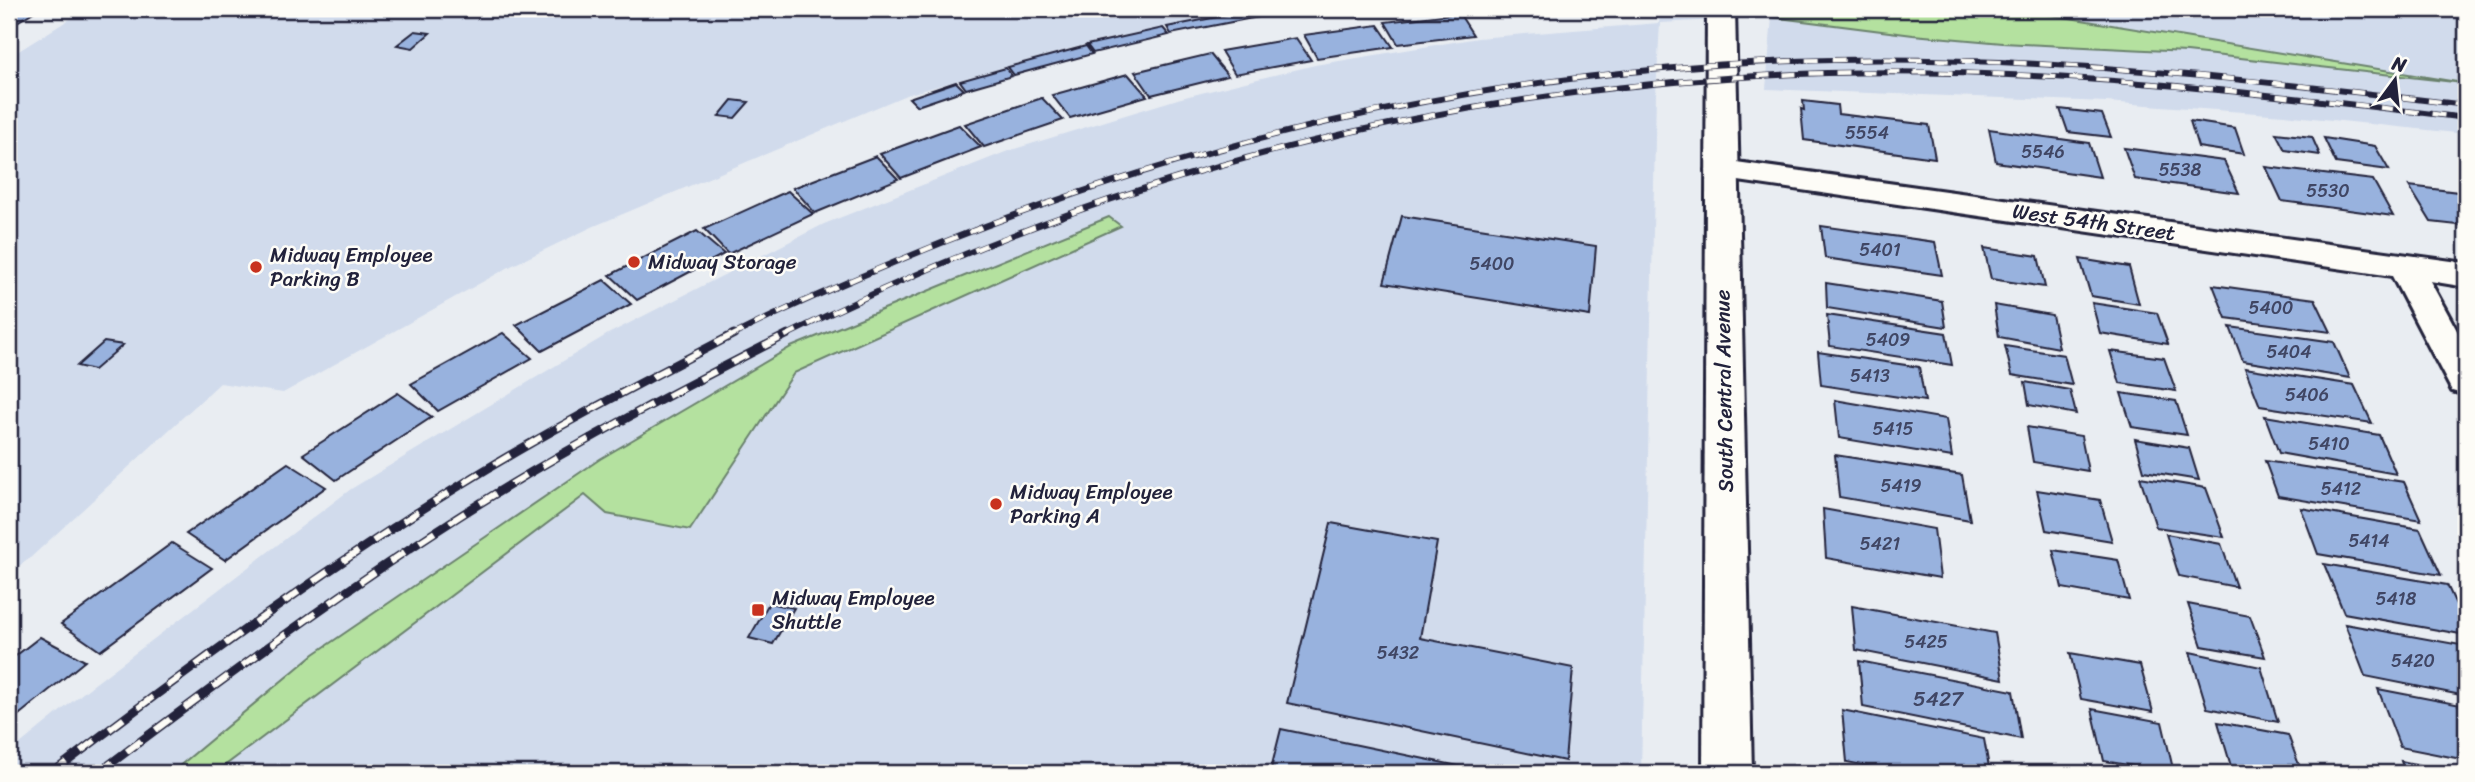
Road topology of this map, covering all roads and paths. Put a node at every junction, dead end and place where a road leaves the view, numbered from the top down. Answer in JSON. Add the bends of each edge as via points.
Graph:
{"nodes":[{"id":1,"x":1721,"y":9,"type":"edge"},
{"id":2,"x":1722,"y":170,"type":"junction"},
{"id":3,"x":2404,"y":266,"type":"junction"},
{"id":4,"x":2466,"y":275,"type":"edge"},
{"id":5,"x":2466,"y":381,"type":"edge"},
{"id":6,"x":1728,"y":773,"type":"edge"}],
"edges":[{"from":1,"to":2,"type":"main road","name":"South Central Avenue"},
{"from":2,"to":3,"type":"main road","name":"West 54th Street"},
{"from":2,"to":6,"type":"main road","name":"South Central Avenue"},
{"from":3,"to":4,"type":"main road","name":"West 54th Street"},
{"from":3,"to":5,"type":"main road"}]}
